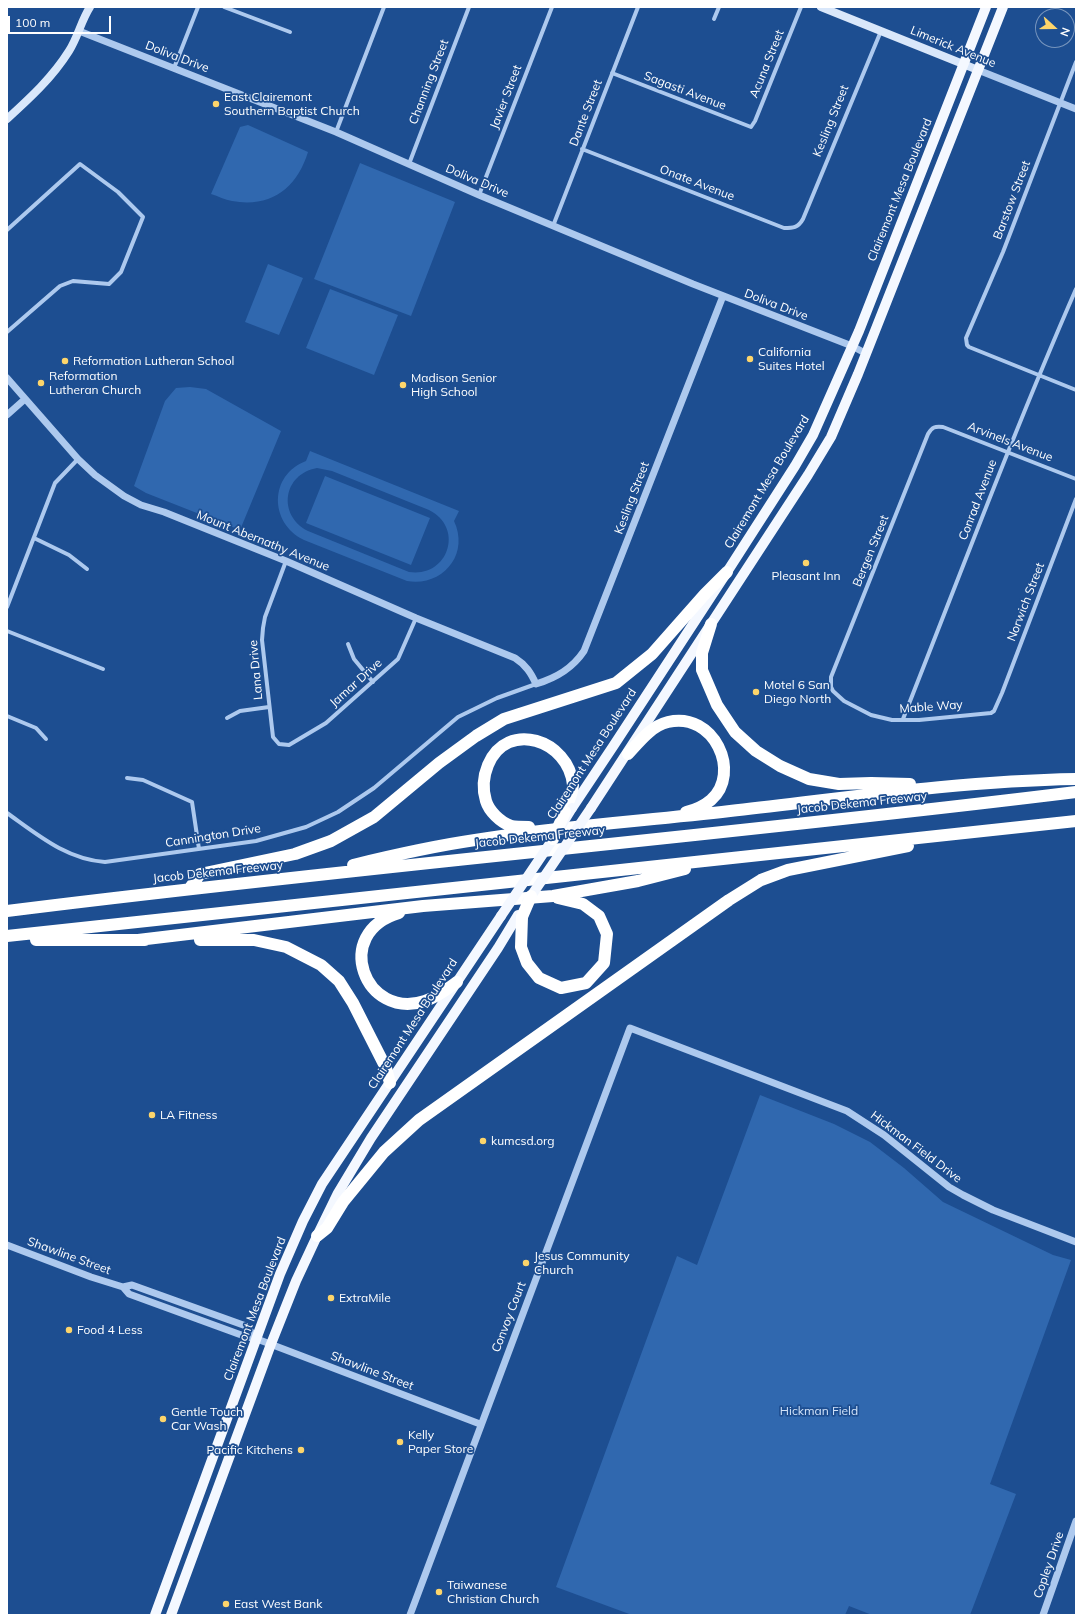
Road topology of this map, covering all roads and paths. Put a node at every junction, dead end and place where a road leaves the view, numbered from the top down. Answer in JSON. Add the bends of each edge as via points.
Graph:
{"nodes":[{"id":1,"x":90,"y":7,"type":"edge"},
{"id":2,"x":198,"y":7,"type":"edge"},
{"id":3,"x":224,"y":7,"type":"edge"},
{"id":4,"x":384,"y":7,"type":"edge"},
{"id":5,"x":469,"y":7,"type":"edge"},
{"id":6,"x":552,"y":7,"type":"edge"},
{"id":7,"x":638,"y":7,"type":"edge"},
{"id":8,"x":719,"y":7,"type":"edge"},
{"id":9,"x":801,"y":7,"type":"edge"},
{"id":10,"x":821,"y":7,"type":"edge"},
{"id":11,"x":986,"y":7,"type":"edge"},
{"id":12,"x":1003,"y":7,"type":"edge"},
{"id":13,"x":714,"y":18,"type":"dead end"},
{"id":14,"x":79,"y":31,"type":"junction"},
{"id":15,"x":881,"y":31,"type":"junction"},
{"id":16,"x":290,"y":32,"type":"dead end"},
{"id":17,"x":1076,"y":62,"type":"edge"},
{"id":18,"x":964,"y":64,"type":"junction"},
{"id":19,"x":174,"y":68,"type":"junction"},
{"id":20,"x":978,"y":70,"type":"junction"},
{"id":21,"x":612,"y":74,"type":"junction"},
{"id":22,"x":1059,"y":103,"type":"junction"},
{"id":23,"x":1076,"y":109,"type":"edge"},
{"id":24,"x":7,"y":119,"type":"edge"},
{"id":25,"x":751,"y":127,"type":"joint"},
{"id":26,"x":336,"y":132,"type":"junction"},
{"id":27,"x":582,"y":149,"type":"junction"},
{"id":28,"x":409,"y":164,"type":"junction"},
{"id":29,"x":479,"y":195,"type":"junction"},
{"id":30,"x":803,"y":220,"type":"joint"},
{"id":31,"x":553,"y":226,"type":"junction"},
{"id":32,"x":7,"y":230,"type":"edge"},
{"id":33,"x":1076,"y":289,"type":"edge"},
{"id":34,"x":723,"y":296,"type":"junction"},
{"id":35,"x":7,"y":332,"type":"edge"},
{"id":36,"x":852,"y":346,"type":"junction"},
{"id":37,"x":865,"y":353,"type":"junction"},
{"id":38,"x":1038,"y":376,"type":"junction"},
{"id":39,"x":7,"y":378,"type":"edge"},
{"id":40,"x":1076,"y":390,"type":"edge"},
{"id":41,"x":25,"y":399,"type":"junction"},
{"id":42,"x":7,"y":415,"type":"edge"},
{"id":43,"x":935,"y":426,"type":"joint"},
{"id":44,"x":1007,"y":452,"type":"junction"},
{"id":45,"x":78,"y":459,"type":"junction"},
{"id":46,"x":1076,"y":479,"type":"edge"},
{"id":47,"x":1076,"y":500,"type":"edge"},
{"id":48,"x":34,"y":538,"type":"junction"},
{"id":49,"x":286,"y":562,"type":"junction"},
{"id":50,"x":87,"y":569,"type":"dead end"},
{"id":51,"x":727,"y":572,"type":"junction"},
{"id":52,"x":7,"y":607,"type":"edge"},
{"id":53,"x":416,"y":618,"type":"junction"},
{"id":54,"x":711,"y":624,"type":"junction"},
{"id":55,"x":7,"y":631,"type":"edge"},
{"id":56,"x":348,"y":644,"type":"dead end"},
{"id":57,"x":103,"y":669,"type":"dead end"},
{"id":58,"x":373,"y":682,"type":"junction"},
{"id":59,"x":536,"y":684,"type":"junction"},
{"id":60,"x":831,"y":687,"type":"joint"},
{"id":61,"x":269,"y":707,"type":"junction"},
{"id":62,"x":994,"y":710,"type":"joint"},
{"id":63,"x":7,"y":716,"type":"edge"},
{"id":64,"x":227,"y":718,"type":"dead end"},
{"id":65,"x":904,"y":719,"type":"junction"},
{"id":66,"x":46,"y":739,"type":"dead end"},
{"id":67,"x":289,"y":745,"type":"joint"},
{"id":68,"x":628,"y":754,"type":"junction"},
{"id":69,"x":127,"y":778,"type":"dead end"},
{"id":70,"x":1076,"y":779,"type":"edge"},
{"id":71,"x":953,"y":786,"type":"junction"},
{"id":72,"x":1076,"y":792,"type":"edge"},
{"id":73,"x":568,"y":810,"type":"junction"},
{"id":74,"x":7,"y":813,"type":"edge"},
{"id":75,"x":652,"y":820,"type":"junction"},
{"id":76,"x":1076,"y":821,"type":"edge"},
{"id":77,"x":982,"y":831,"type":"junction"},
{"id":78,"x":553,"y":834,"type":"junction"},
{"id":79,"x":199,"y":849,"type":"junction"},
{"id":80,"x":729,"y":858,"type":"junction"},
{"id":81,"x":302,"y":877,"type":"junction"},
{"id":82,"x":190,"y":888,"type":"junction"},
{"id":83,"x":531,"y":896,"type":"joint"},
{"id":84,"x":553,"y":896,"type":"junction"},
{"id":85,"x":423,"y":906,"type":"junction"},
{"id":86,"x":7,"y":911,"type":"edge"},
{"id":87,"x":520,"y":916,"type":"junction"},
{"id":88,"x":7,"y":936,"type":"edge"},
{"id":89,"x":7,"y":939,"type":"edge"},
{"id":90,"x":138,"y":940,"type":"junction"},
{"id":91,"x":457,"y":982,"type":"junction"},
{"id":92,"x":630,"y":1028,"type":"joint"},
{"id":93,"x":390,"y":1083,"type":"junction"},
{"id":94,"x":317,"y":1236,"type":"junction"},
{"id":95,"x":1076,"y":1242,"type":"edge"},
{"id":96,"x":7,"y":1244,"type":"edge"},
{"id":97,"x":123,"y":1287,"type":"junction"},
{"id":98,"x":256,"y":1339,"type":"junction"},
{"id":99,"x":271,"y":1344,"type":"junction"},
{"id":100,"x":480,"y":1424,"type":"junction"},
{"id":101,"x":1076,"y":1522,"type":"edge"},
{"id":102,"x":155,"y":1615,"type":"edge"},
{"id":103,"x":171,"y":1615,"type":"edge"},
{"id":104,"x":410,"y":1615,"type":"edge"},
{"id":105,"x":1043,"y":1615,"type":"edge"}],
"edges":[{"from":1,"to":14,"type":"main road"},
{"from":2,"to":19,"type":"street"},
{"from":3,"to":16,"type":"street"},
{"from":4,"to":26,"type":"street"},
{"from":5,"to":28,"type":"street","name":"Channing Street"},
{"from":6,"to":29,"type":"street","name":"Javier Street"},
{"from":7,"to":21,"type":"street","name":"Dante Street"},
{"from":8,"to":13,"type":"street"},
{"from":9,"to":25,"type":"street","name":"Acuna Street"},
{"from":10,"to":15,"type":"main road","name":"Limerick Avenue"},
{"from":11,"to":18,"type":"main road","name":"Clairemont Mesa Boulevard"},
{"from":12,"to":20,"type":"main road"},
{"from":14,"to":19,"type":"street","name":"Doliva Drive"},
{"from":14,"to":24,"type":"main road","via":[[70,50],[40,89]]},
{"from":15,"to":18,"type":"main road","name":"Limerick Avenue"},
{"from":15,"to":30,"type":"street","name":"Kesling Street"},
{"from":17,"to":22,"type":"street","name":"Barstow Street"},
{"from":18,"to":20,"type":"main road","name":"Limerick Avenue"},
{"from":18,"to":36,"type":"main road","name":"Clairemont Mesa Boulevard"},
{"from":19,"to":26,"type":"street","name":"Doliva Drive"},
{"from":20,"to":22,"type":"street","name":"Limerick Avenue"},
{"from":20,"to":37,"type":"main road"},
{"from":21,"to":25,"type":"street","name":"Sagasti Avenue"},
{"from":21,"to":27,"type":"street","name":"Dante Street"},
{"from":22,"to":23,"type":"street","name":"Limerick Avenue"},
{"from":22,"to":38,"type":"street","name":"Barstow Street","via":[[1003,252],[966,338],[969,347]]},
{"from":26,"to":28,"type":"street","name":"Doliva Drive"},
{"from":27,"to":30,"type":"street","name":"Onate Avenue","via":[[784,228],[795,228]]},
{"from":27,"to":31,"type":"street","name":"Dante Street"},
{"from":28,"to":29,"type":"street","name":"Doliva Drive"},
{"from":29,"to":31,"type":"street","name":"Doliva Drive"},
{"from":31,"to":34,"type":"street","name":"Doliva Drive"},
{"from":32,"to":35,"type":"street","via":[[80,164],[118,192],[143,217],[121,272],[109,284],[73,282],[60,286]]},
{"from":33,"to":38,"type":"street","name":"Conrad Avenue"},
{"from":34,"to":36,"type":"street","name":"Doliva Drive"},
{"from":34,"to":59,"type":"street","name":"Kesling Street","via":[[584,651],[577,662],[566,671]]},
{"from":36,"to":37,"type":"street","name":"Doliva Drive"},
{"from":36,"to":51,"type":"main road","name":"Clairemont Mesa Boulevard","via":[[813,435]]},
{"from":37,"to":54,"type":"main road","via":[[831,437]]},
{"from":38,"to":40,"type":"street"},
{"from":38,"to":44,"type":"street","name":"Conrad Avenue"},
{"from":39,"to":41,"type":"street","name":"Mount Abernathy Avenue"},
{"from":41,"to":42,"type":"street"},
{"from":41,"to":45,"type":"street","name":"Mount Abernathy Avenue"},
{"from":43,"to":44,"type":"street","name":"Arvinels Avenue"},
{"from":43,"to":60,"type":"street","name":"Bergen Street","via":[[928,434],[831,677]]},
{"from":44,"to":46,"type":"street","name":"Arvinels Avenue"},
{"from":44,"to":65,"type":"street","name":"Conrad Avenue"},
{"from":45,"to":48,"type":"street","via":[[55,483]]},
{"from":45,"to":49,"type":"street","name":"Mount Abernathy Avenue","via":[[95,475],[141,505]]},
{"from":47,"to":62,"type":"street","name":"Norwich Street"},
{"from":48,"to":50,"type":"street","via":[[69,555]]},
{"from":48,"to":52,"type":"street"},
{"from":49,"to":53,"type":"street","name":"Mount Abernathy Avenue"},
{"from":49,"to":61,"type":"street","name":"Lana Drive","via":[[263,628]]},
{"from":51,"to":73,"type":"main road","name":"Clairemont Mesa Boulevard","via":[[614,745]]},
{"from":51,"to":82,"type":"highway","via":[[652,654],[616,684],[504,719],[439,763],[374,817],[331,841],[295,854],[200,874]]},
{"from":53,"to":58,"type":"street","name":"Jamar Drive","via":[[398,659]]},
{"from":53,"to":59,"type":"street","name":"Mount Abernathy Avenue","via":[[515,658],[530,671]]},
{"from":54,"to":68,"type":"main road"},
{"from":54,"to":71,"type":"highway","via":[[702,652],[702,670],[717,705],[735,732],[756,751],[780,766],[810,779],[839,784]]},
{"from":55,"to":57,"type":"street"},
{"from":56,"to":58,"type":"street","via":[[354,659]]},
{"from":58,"to":67,"type":"street","name":"Jamar Drive","via":[[326,723]]},
{"from":59,"to":79,"type":"street","name":"Cannington Drive","via":[[496,698],[458,717],[374,788],[338,812],[306,827],[256,841]]},
{"from":60,"to":65,"type":"street","name":"Mable Way","via":[[844,701],[871,715],[892,720]]},
{"from":61,"to":64,"type":"street","via":[[240,711]]},
{"from":61,"to":67,"type":"street","name":"Lana Drive","via":[[273,737],[279,744]]},
{"from":62,"to":65,"type":"street","name":"Mable Way","via":[[991,713],[962,716]]},
{"from":63,"to":66,"type":"street","via":[[36,728]]},
{"from":68,"to":75,"type":"highway","via":[[652,729],[667,722],[677,721],[688,721],[703,728],[719,747],[724,767],[723,778],[711,800],[688,811]]},
{"from":68,"to":83,"type":"main road","bridge":true},
{"from":69,"to":79,"type":"street","via":[[143,780],[192,802]]},
{"from":70,"to":71,"type":"highway"},
{"from":71,"to":75,"type":"highway"},
{"from":72,"to":81,"type":"highway","name":"Jacob Dekema Freeway"},
{"from":73,"to":78,"type":"highway","bridge":true},
{"from":73,"to":78,"type":"highway","via":[[573,787],[568,765],[559,754],[534,740],[520,739],[507,743],[496,751],[483,776],[486,802],[497,818],[511,826]]},
{"from":74,"to":79,"type":"street","name":"Cannington Drive","via":[[59,849],[89,861],[105,862]]},
{"from":75,"to":78,"type":"highway"},
{"from":76,"to":77,"type":"highway"},
{"from":77,"to":80,"type":"highway"},
{"from":77,"to":94,"type":"highway","via":[[788,870],[761,880],[729,900],[419,1120],[369,1169],[343,1202],[327,1228]]},
{"from":78,"to":81,"type":"highway","via":[[477,839],[416,850]]},
{"from":78,"to":91,"type":"main road","name":"Clairemont Mesa Boulevard","bridge":true},
{"from":80,"to":84,"type":"highway","via":[[638,881]]},
{"from":80,"to":88,"type":"highway"},
{"from":81,"to":82,"type":"highway","name":"Jacob Dekema Freeway"},
{"from":82,"to":86,"type":"highway","name":"Jacob Dekema Freeway"},
{"from":83,"to":87,"type":"highway","bridge":true},
{"from":84,"to":85,"type":"highway"},
{"from":84,"to":87,"type":"highway","via":[[583,904],[599,916],[607,934],[604,963],[586,983],[561,988],[539,978],[527,963],[521,947]]},
{"from":85,"to":90,"type":"highway"},
{"from":85,"to":91,"type":"highway","via":[[387,917],[371,930],[364,942],[361,957],[366,978],[382,996],[406,1004],[426,1000]]},
{"from":87,"to":94,"type":"main road","via":[[371,1138],[338,1193]]},
{"from":89,"to":90,"type":"highway"},
{"from":90,"to":93,"type":"highway","via":[[254,940],[286,947],[321,965],[339,981],[353,1003],[386,1068]]},
{"from":91,"to":93,"type":"main road","name":"Clairemont Mesa Boulevard"},
{"from":92,"to":95,"type":"street","name":"Hickman Field Drive","via":[[847,1111],[884,1135],[949,1187],[992,1210]]},
{"from":92,"to":100,"type":"street","name":"Convoy Court"},
{"from":93,"to":98,"type":"main road","name":"Clairemont Mesa Boulevard","via":[[322,1184],[280,1274]]},
{"from":94,"to":99,"type":"main road"},
{"from":96,"to":97,"type":"street","name":"Shawline Street"},
{"from":97,"to":98,"type":"street","name":"Shawline Street","via":[[129,1294],[164,1308]]},
{"from":97,"to":98,"type":"street","name":"Shawline Street","via":[[132,1285],[246,1326]]},
{"from":98,"to":99,"type":"street","name":"Shawline Street"},
{"from":98,"to":102,"type":"main road","name":"Clairemont Mesa Boulevard"},
{"from":99,"to":100,"type":"street","name":"Shawline Street"},
{"from":99,"to":103,"type":"main road"},
{"from":100,"to":104,"type":"street","name":"Convoy Court"},
{"from":101,"to":105,"type":"street","name":"Copley Drive"}]}
